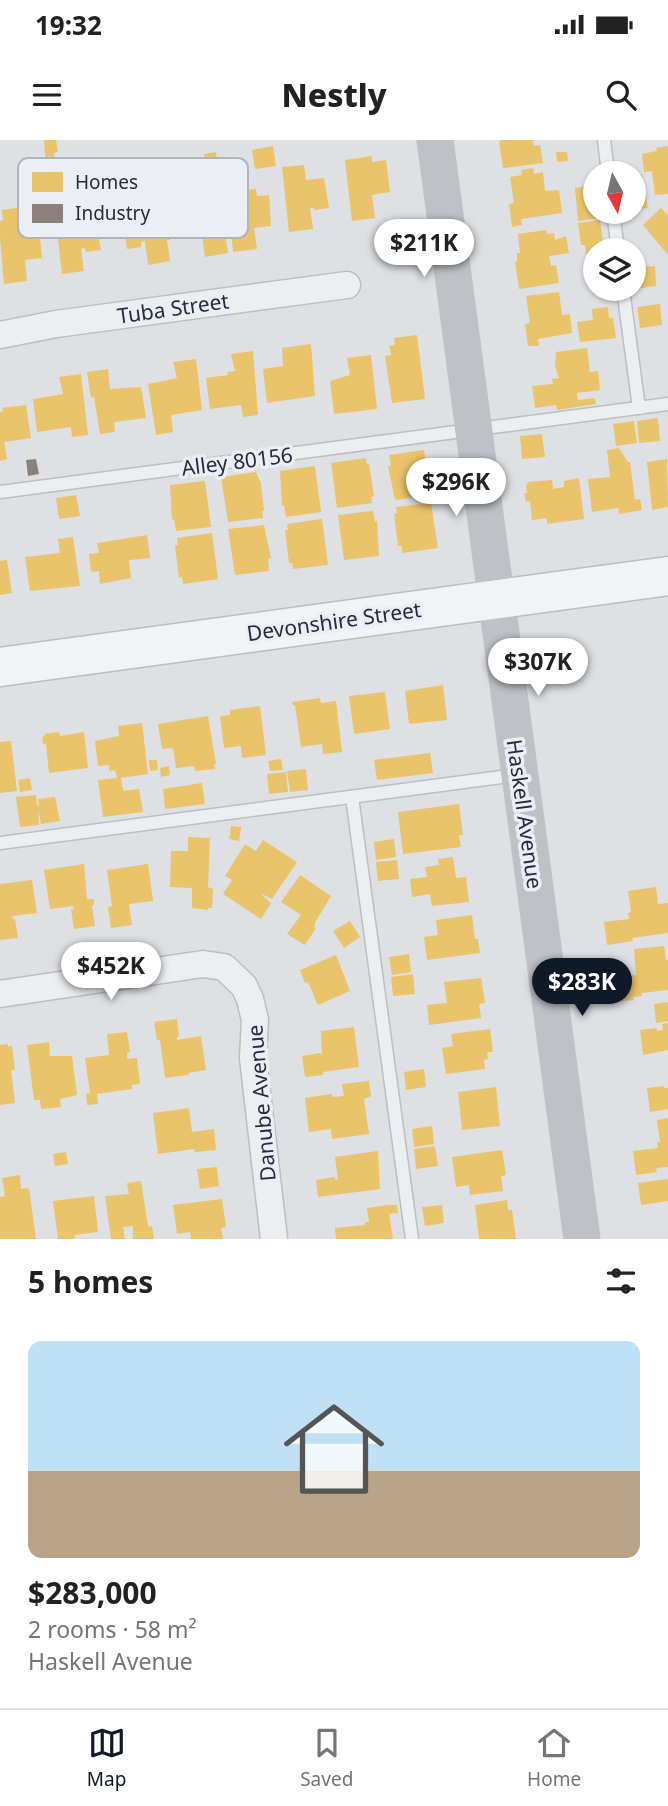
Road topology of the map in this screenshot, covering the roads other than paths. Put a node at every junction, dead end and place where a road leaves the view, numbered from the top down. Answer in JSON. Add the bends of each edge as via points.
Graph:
{"nodes":[{"id":1,"x":435,"y":140,"type":"edge"},
{"id":2,"x":604,"y":140,"type":"edge"},
{"id":3,"x":607,"y":161,"type":"edge"},
{"id":4,"x":347,"y":285,"type":"dead end"},
{"id":5,"x":625,"y":301,"type":"edge"},
{"id":6,"x":0,"y":335,"type":"edge"},
{"id":7,"x":668,"y":404,"type":"edge"},
{"id":8,"x":639,"y":408,"type":"junction"},
{"id":9,"x":473,"y":430,"type":"junction"},
{"id":10,"x":0,"y":492,"type":"edge"},
{"id":11,"x":668,"y":576,"type":"edge"},
{"id":12,"x":495,"y":599,"type":"junction"},
{"id":13,"x":0,"y":667,"type":"edge"},
{"id":14,"x":519,"y":774,"type":"junction"},
{"id":15,"x":352,"y":797,"type":"junction"},
{"id":16,"x":0,"y":844,"type":"edge"},
{"id":17,"x":0,"y":993,"type":"edge"},
{"id":18,"x":274,"y":1239,"type":"edge"},
{"id":19,"x":412,"y":1239,"type":"edge"},
{"id":20,"x":582,"y":1239,"type":"edge"}],
"edges":[{"from":1,"to":9,"type":"main road","name":"Haskell Avenue"},
{"from":2,"to":3,"type":"lane"},
{"from":4,"to":6,"type":"street","name":"Tuba Street"},
{"from":5,"to":8,"type":"lane"},
{"from":7,"to":8,"type":"lane","name":"Alley 80156"},
{"from":8,"to":9,"type":"lane","name":"Alley 80156"},
{"from":9,"to":10,"type":"lane","name":"Alley 80156"},
{"from":9,"to":12,"type":"main road","name":"Haskell Avenue"},
{"from":11,"to":12,"type":"main road","name":"Devonshire Street"},
{"from":12,"to":13,"type":"main road","name":"Devonshire Street"},
{"from":12,"to":14,"type":"main road","name":"Haskell Avenue"},
{"from":14,"to":15,"type":"lane"},
{"from":14,"to":20,"type":"main road","name":"Haskell Avenue"},
{"from":15,"to":16,"type":"lane"},
{"from":15,"to":19,"type":"lane"},
{"from":17,"to":18,"type":"street","name":"Danube Avenue","via":[[203,964],[224,967],[231,973],[244,986],[255,1020],[253,1058]]}]}
